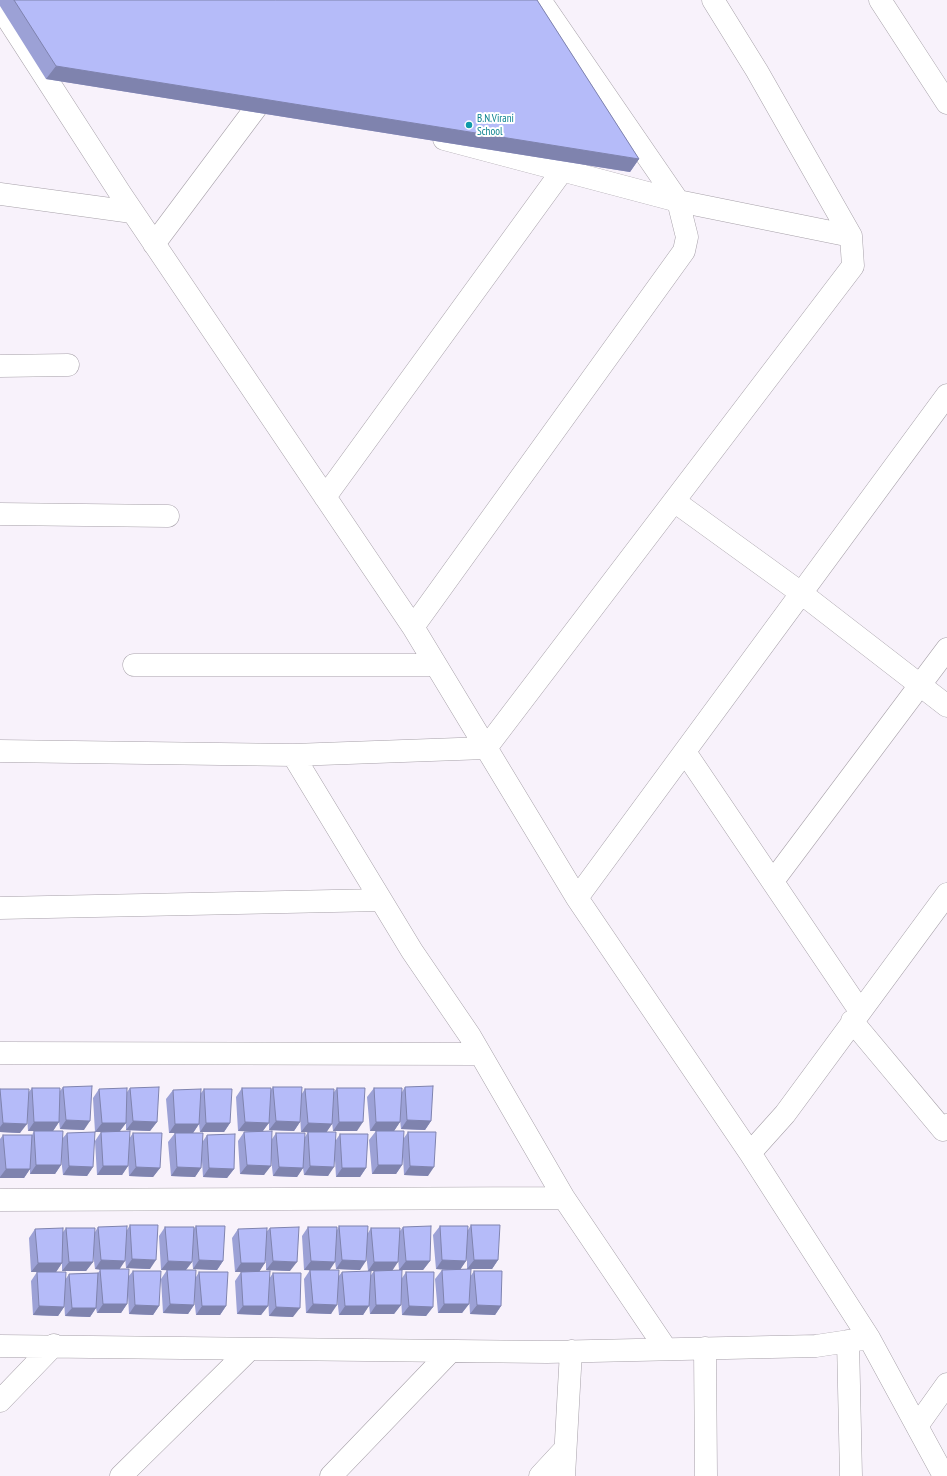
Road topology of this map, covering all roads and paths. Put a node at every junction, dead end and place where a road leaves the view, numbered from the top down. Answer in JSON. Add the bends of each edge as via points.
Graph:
{"nodes":[{"id":1,"x":540,"y":0,"type":"edge"},
{"id":2,"x":713,"y":0,"type":"edge"},
{"id":3,"x":880,"y":0,"type":"edge"},
{"id":4,"x":0,"y":7,"type":"edge"},
{"id":5,"x":46,"y":79,"type":"junction"},
{"id":6,"x":70,"y":81,"type":"edge"},
{"id":7,"x":239,"y":96,"type":"edge"},
{"id":8,"x":261,"y":101,"type":"junction"},
{"id":9,"x":947,"y":103,"type":"edge"},
{"id":10,"x":284,"y":105,"type":"edge"},
{"id":11,"x":428,"y":135,"type":"edge"},
{"id":12,"x":562,"y":171,"type":"junction"},
{"id":13,"x":0,"y":194,"type":"edge"},
{"id":14,"x":678,"y":201,"type":"junction"},
{"id":15,"x":132,"y":212,"type":"junction"},
{"id":16,"x":850,"y":236,"type":"junction"},
{"id":17,"x":154,"y":244,"type":"junction"},
{"id":18,"x":68,"y":365,"type":"dead end"},
{"id":19,"x":0,"y":366,"type":"edge"},
{"id":20,"x":947,"y":394,"type":"edge"},
{"id":21,"x":325,"y":497,"type":"junction"},
{"id":22,"x":674,"y":501,"type":"junction"},
{"id":23,"x":0,"y":514,"type":"edge"},
{"id":24,"x":168,"y":516,"type":"dead end"},
{"id":25,"x":801,"y":593,"type":"junction"},
{"id":26,"x":413,"y":627,"type":"junction"},
{"id":27,"x":947,"y":649,"type":"edge"},
{"id":28,"x":134,"y":665,"type":"dead end"},
{"id":29,"x":436,"y":665,"type":"junction"},
{"id":30,"x":920,"y":684,"type":"junction"},
{"id":31,"x":947,"y":706,"type":"edge"},
{"id":32,"x":486,"y":748,"type":"junction"},
{"id":33,"x":0,"y":751,"type":"edge"},
{"id":34,"x":684,"y":752,"type":"junction"},
{"id":35,"x":293,"y":755,"type":"junction"},
{"id":36,"x":773,"y":881,"type":"junction"},
{"id":37,"x":947,"y":894,"type":"edge"},
{"id":38,"x":577,"y":898,"type":"junction"},
{"id":39,"x":382,"y":900,"type":"junction"},
{"id":40,"x":0,"y":908,"type":"edge"},
{"id":41,"x":856,"y":1016,"type":"junction"},
{"id":42,"x":0,"y":1053,"type":"edge"},
{"id":43,"x":480,"y":1054,"type":"junction"},
{"id":44,"x":946,"y":1130,"type":"edge"},
{"id":45,"x":750,"y":1153,"type":"junction"},
{"id":46,"x":564,"y":1198,"type":"junction"},
{"id":47,"x":0,"y":1200,"type":"edge"},
{"id":48,"x":859,"y":1339,"type":"junction"},
{"id":49,"x":0,"y":1346,"type":"edge"},
{"id":50,"x":54,"y":1346,"type":"junction"},
{"id":51,"x":705,"y":1348,"type":"junction"},
{"id":52,"x":250,"y":1349,"type":"junction"},
{"id":53,"x":666,"y":1349,"type":"junction"},
{"id":54,"x":571,"y":1351,"type":"junction"},
{"id":55,"x":450,"y":1352,"type":"junction"},
{"id":56,"x":947,"y":1384,"type":"edge"},
{"id":57,"x":0,"y":1401,"type":"edge"},
{"id":58,"x":917,"y":1426,"type":"junction"},
{"id":59,"x":565,"y":1449,"type":"junction"},
{"id":60,"x":121,"y":1476,"type":"edge"},
{"id":61,"x":331,"y":1476,"type":"edge"},
{"id":62,"x":540,"y":1476,"type":"edge"},
{"id":63,"x":564,"y":1476,"type":"edge"},
{"id":64,"x":706,"y":1476,"type":"edge"},
{"id":65,"x":851,"y":1476,"type":"edge"},
{"id":66,"x":944,"y":1476,"type":"edge"}],
"edges":[{"from":1,"to":14,"type":"street"},
{"from":2,"to":16,"type":"street","via":[[757,71]]},
{"from":3,"to":9,"type":"street"},
{"from":4,"to":5,"type":"street"},
{"from":5,"to":6,"type":"street"},
{"from":5,"to":15,"type":"street"},
{"from":7,"to":8,"type":"street"},
{"from":8,"to":10,"type":"street"},
{"from":8,"to":17,"type":"street"},
{"from":11,"to":12,"type":"street"},
{"from":12,"to":14,"type":"street"},
{"from":12,"to":21,"type":"street"},
{"from":13,"to":15,"type":"street"},
{"from":14,"to":16,"type":"street"},
{"from":14,"to":26,"type":"street","via":[[687,237],[684,251]]},
{"from":15,"to":17,"type":"street"},
{"from":16,"to":22,"type":"street","via":[[853,266]]},
{"from":17,"to":21,"type":"street"},
{"from":18,"to":19,"type":"street"},
{"from":20,"to":25,"type":"street"},
{"from":21,"to":26,"type":"street"},
{"from":22,"to":25,"type":"street"},
{"from":22,"to":32,"type":"street"},
{"from":23,"to":24,"type":"street"},
{"from":25,"to":30,"type":"street"},
{"from":25,"to":34,"type":"street"},
{"from":26,"to":29,"type":"street"},
{"from":27,"to":30,"type":"street"},
{"from":28,"to":29,"type":"street"},
{"from":29,"to":32,"type":"street"},
{"from":30,"to":31,"type":"street"},
{"from":30,"to":36,"type":"street"},
{"from":32,"to":35,"type":"street"},
{"from":32,"to":38,"type":"street"},
{"from":33,"to":35,"type":"street"},
{"from":34,"to":36,"type":"street"},
{"from":34,"to":38,"type":"street"},
{"from":35,"to":39,"type":"street"},
{"from":36,"to":41,"type":"street"},
{"from":37,"to":41,"type":"street"},
{"from":38,"to":45,"type":"street"},
{"from":39,"to":40,"type":"street"},
{"from":39,"to":43,"type":"street"},
{"from":41,"to":44,"type":"street"},
{"from":41,"to":45,"type":"street","via":[[785,1114]]},
{"from":42,"to":43,"type":"street"},
{"from":43,"to":46,"type":"street"},
{"from":45,"to":48,"type":"street"},
{"from":46,"to":47,"type":"street"},
{"from":46,"to":53,"type":"street"},
{"from":48,"to":51,"type":"street","via":[[816,1346]]},
{"from":48,"to":58,"type":"street"},
{"from":48,"to":65,"type":"street"},
{"from":49,"to":50,"type":"street"},
{"from":50,"to":52,"type":"street"},
{"from":50,"to":57,"type":"street"},
{"from":51,"to":53,"type":"street"},
{"from":51,"to":64,"type":"street"},
{"from":52,"to":55,"type":"street"},
{"from":52,"to":60,"type":"street"},
{"from":53,"to":54,"type":"street"},
{"from":54,"to":55,"type":"street"},
{"from":54,"to":59,"type":"street"},
{"from":55,"to":61,"type":"street"},
{"from":56,"to":58,"type":"street"},
{"from":58,"to":66,"type":"street"},
{"from":59,"to":62,"type":"street"},
{"from":59,"to":63,"type":"street"}]}
